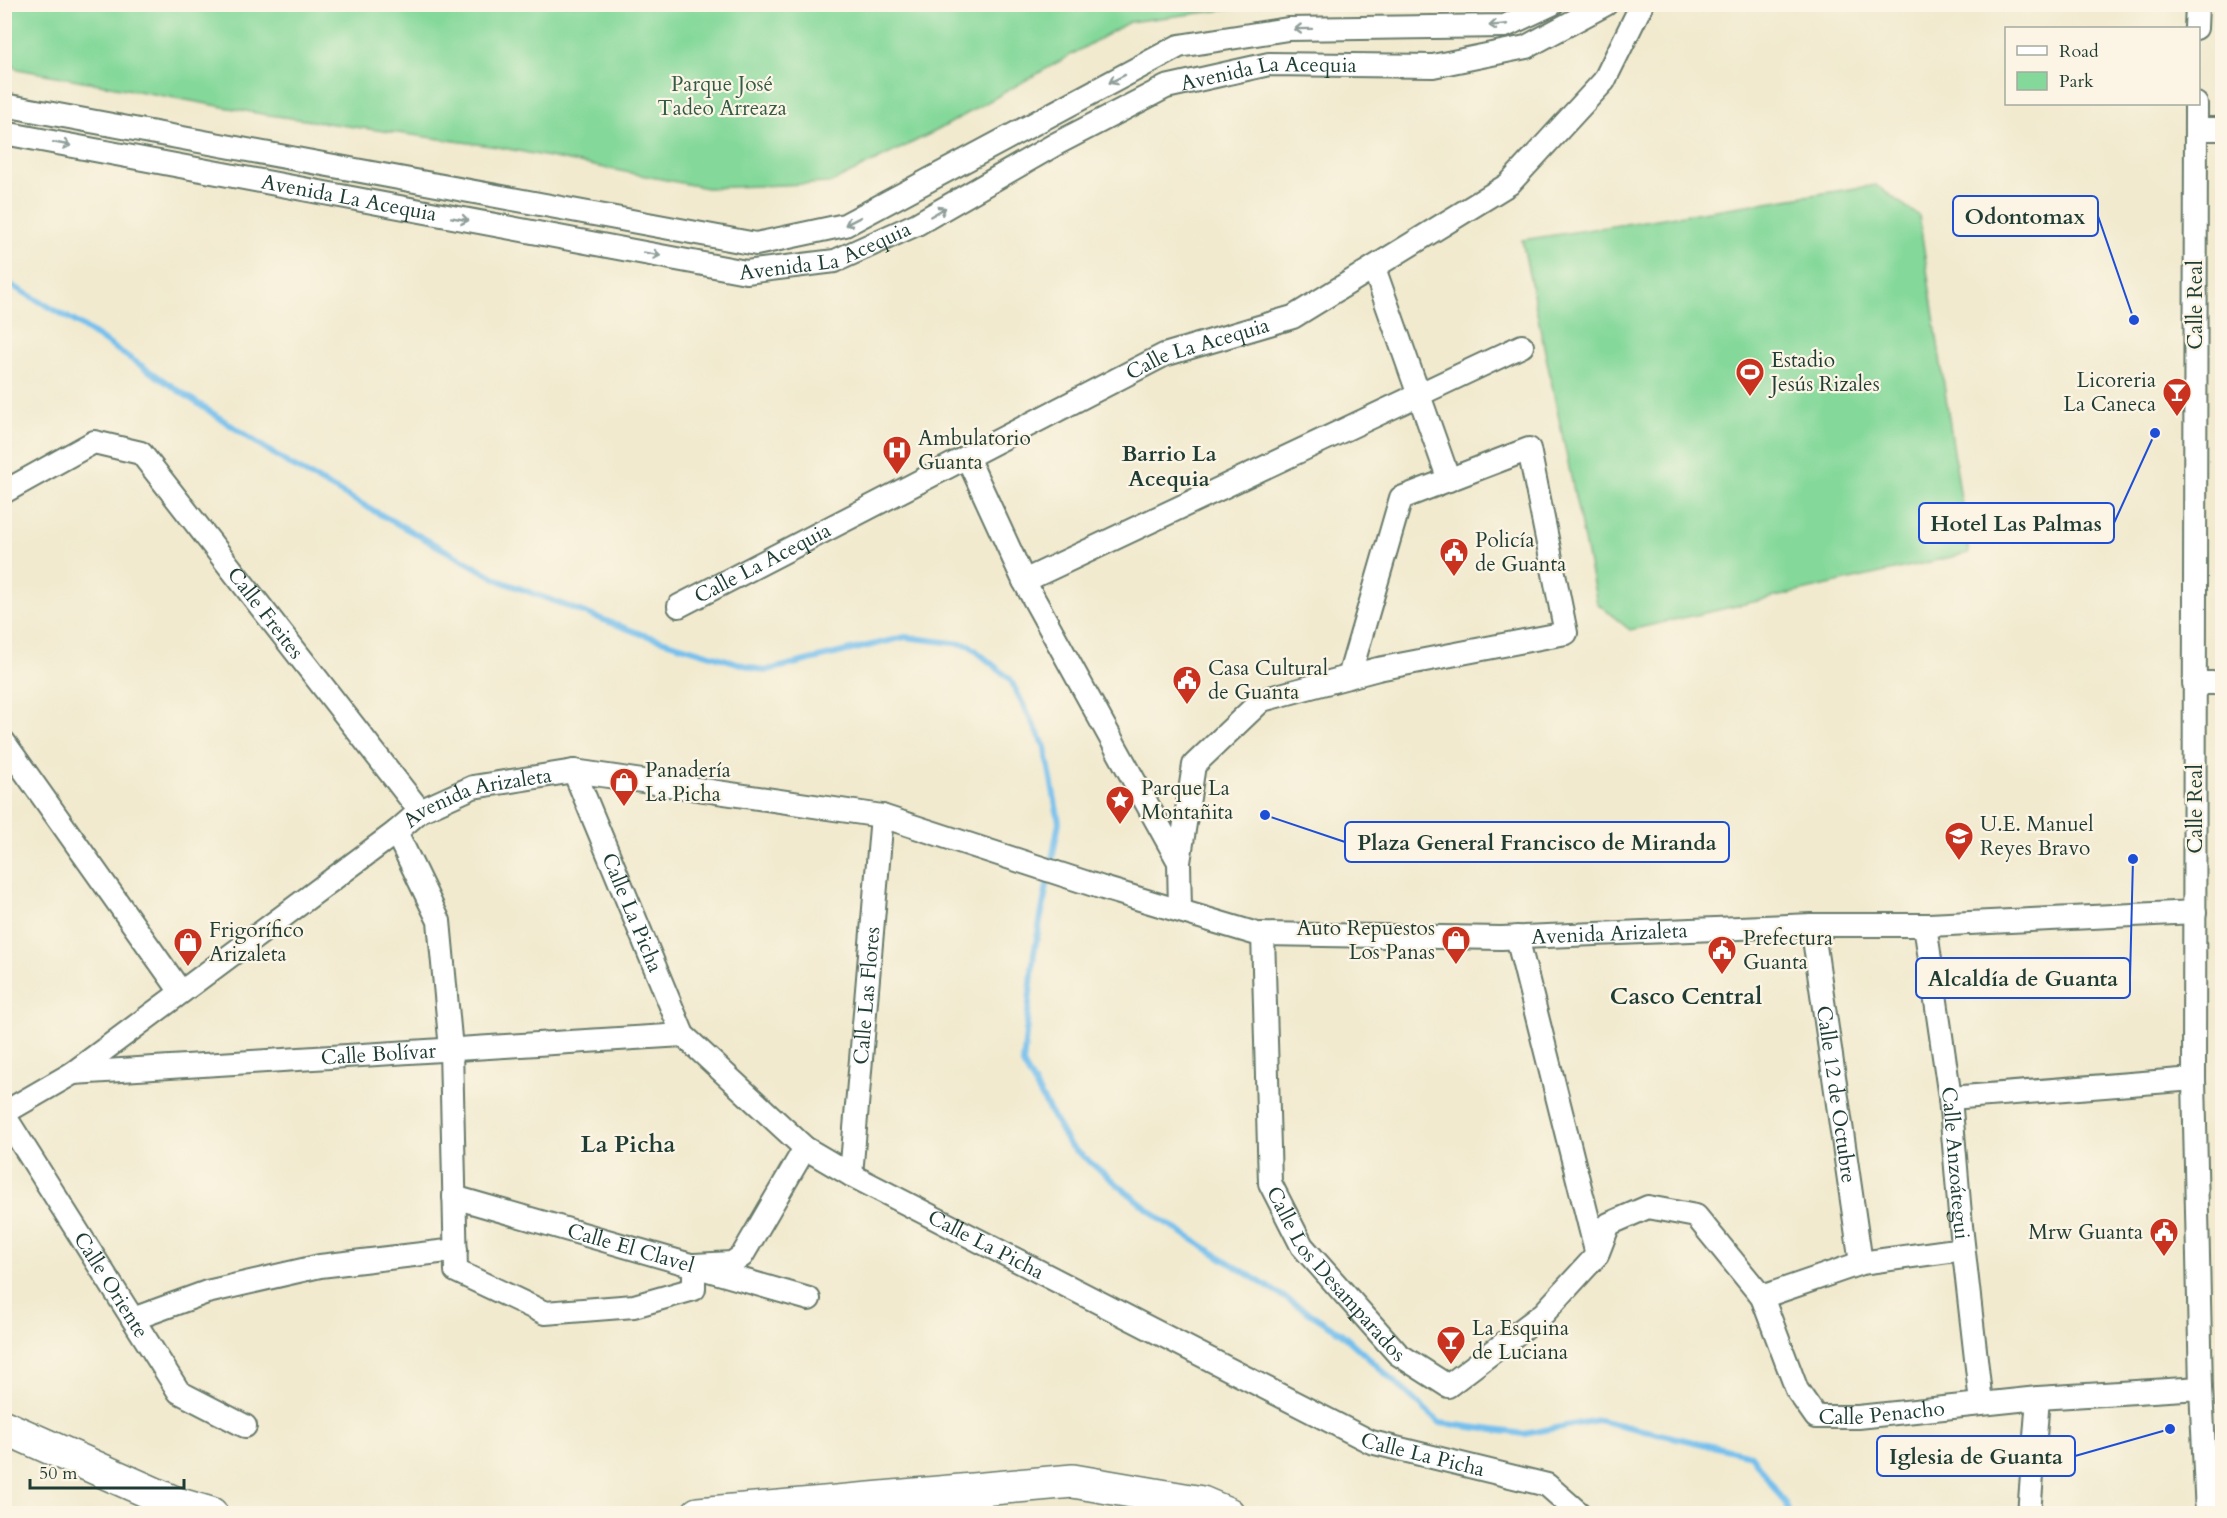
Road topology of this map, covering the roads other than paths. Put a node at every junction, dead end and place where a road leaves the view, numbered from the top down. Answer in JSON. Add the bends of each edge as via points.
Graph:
{"nodes":[{"id":1,"x":1552,"y":4,"type":"edge"},
{"id":2,"x":1606,"y":4,"type":"edge"},
{"id":3,"x":1642,"y":4,"type":"edge"},
{"id":4,"x":2196,"y":4,"type":"edge"},
{"id":5,"x":2196,"y":27,"type":"edge"},
{"id":6,"x":4,"y":105,"type":"edge"},
{"id":7,"x":2196,"y":105,"type":"edge"},
{"id":8,"x":2196,"y":129,"type":"junction"},
{"id":9,"x":2223,"y":129,"type":"edge"},
{"id":10,"x":4,"y":133,"type":"edge"},
{"id":11,"x":1374,"y":268,"type":"junction"},
{"id":12,"x":1522,"y":346,"type":"dead end"},
{"id":13,"x":1419,"y":395,"type":"junction"},
{"id":14,"x":967,"y":457,"type":"junction"},
{"id":15,"x":1449,"y":480,"type":"junction"},
{"id":16,"x":4,"y":492,"type":"edge"},
{"id":17,"x":1024,"y":581,"type":"junction"},
{"id":18,"x":679,"y":606,"type":"dead end"},
{"id":19,"x":1349,"y":677,"type":"junction"},
{"id":20,"x":2194,"y":682,"type":"junction"},
{"id":21,"x":2223,"y":683,"type":"edge"},
{"id":22,"x":4,"y":742,"type":"edge"},
{"id":23,"x":574,"y":771,"type":"junction"},
{"id":24,"x":420,"y":811,"type":"junction"},
{"id":25,"x":882,"y":816,"type":"junction"},
{"id":26,"x":396,"y":832,"type":"junction"},
{"id":27,"x":1179,"y":862,"type":"junction"},
{"id":28,"x":1180,"y":910,"type":"junction"},
{"id":29,"x":2195,"y":912,"type":"junction"},
{"id":30,"x":1812,"y":925,"type":"junction"},
{"id":31,"x":1926,"y":925,"type":"junction"},
{"id":32,"x":1263,"y":934,"type":"junction"},
{"id":33,"x":1517,"y":937,"type":"junction"},
{"id":34,"x":181,"y":992,"type":"junction"},
{"id":35,"x":683,"y":1035,"type":"junction"},
{"id":36,"x":451,"y":1049,"type":"junction"},
{"id":37,"x":73,"y":1073,"type":"junction"},
{"id":38,"x":2194,"y":1079,"type":"junction"},
{"id":39,"x":1950,"y":1098,"type":"junction"},
{"id":40,"x":4,"y":1114,"type":"edge"},
{"id":41,"x":805,"y":1148,"type":"junction"},
{"id":42,"x":851,"y":1175,"type":"junction"},
{"id":43,"x":454,"y":1197,"type":"junction"},
{"id":44,"x":1963,"y":1249,"type":"junction"},
{"id":45,"x":456,"y":1250,"type":"junction"},
{"id":46,"x":1597,"y":1255,"type":"junction"},
{"id":47,"x":1861,"y":1263,"type":"junction"},
{"id":48,"x":694,"y":1265,"type":"junction"},
{"id":49,"x":1762,"y":1297,"type":"junction"},
{"id":50,"x":809,"y":1299,"type":"dead end"},
{"id":51,"x":133,"y":1319,"type":"junction"},
{"id":52,"x":2201,"y":1388,"type":"junction"},
{"id":53,"x":2038,"y":1398,"type":"junction"},
{"id":54,"x":1981,"y":1403,"type":"junction"},
{"id":55,"x":245,"y":1426,"type":"dead end"},
{"id":56,"x":4,"y":1427,"type":"edge"},
{"id":57,"x":211,"y":1514,"type":"edge"},
{"id":58,"x":698,"y":1514,"type":"edge"},
{"id":59,"x":1228,"y":1514,"type":"edge"},
{"id":60,"x":1580,"y":1514,"type":"edge"},
{"id":61,"x":2029,"y":1514,"type":"edge"},
{"id":62,"x":2207,"y":1514,"type":"edge"}],
"edges":[{"from":1,"to":6,"type":"street","name":"Avenida La Acequia","one_way":true,"via":[[1504,26],[1287,29],[1179,46],[845,225],[756,244]]},
{"from":10,"to":2,"type":"street","name":"Avenida La Acequia","one_way":true,"via":[[746,272],[835,261],[917,224],[1056,144],[1166,87],[1269,64],[1433,66],[1526,48]]},
{"from":3,"to":11,"type":"street","name":"Calle La Acequia","via":[[1604,81],[1509,184]]},
{"from":4,"to":5,"type":"street"},
{"from":7,"to":8,"type":"street","name":"Calle Real"},
{"from":8,"to":9,"type":"street"},
{"from":8,"to":20,"type":"street","name":"Calle Real"},
{"from":11,"to":13,"type":"street"},
{"from":11,"to":14,"type":"street","name":"Calle La Acequia","via":[[1293,318],[1164,355]]},
{"from":12,"to":13,"type":"street"},
{"from":13,"to":15,"type":"street"},
{"from":13,"to":17,"type":"street"},
{"from":14,"to":17,"type":"street"},
{"from":14,"to":18,"type":"street","name":"Calle La Acequia"},
{"from":15,"to":19,"type":"street","via":[[1401,498]]},
{"from":15,"to":19,"type":"street","via":[[1529,449],[1566,633]]},
{"from":16,"to":24,"type":"street","name":"Calle Freites","via":[[94,442],[141,453]]},
{"from":17,"to":27,"type":"street"},
{"from":19,"to":27,"type":"street","via":[[1262,700],[1194,765]]},
{"from":20,"to":21,"type":"street"},
{"from":20,"to":29,"type":"street","name":"Calle Real"},
{"from":22,"to":34,"type":"street"},
{"from":23,"to":24,"type":"street","name":"Avenida Arizaleta","via":[[473,787]]},
{"from":23,"to":25,"type":"street","name":"Avenida Arizaleta"},
{"from":23,"to":35,"type":"street","name":"Calle La Picha"},
{"from":24,"to":26,"type":"street","name":"Avenida Arizaleta"},
{"from":25,"to":28,"type":"street","name":"Avenida Arizaleta"},
{"from":25,"to":42,"type":"street","name":"Calle Las Flores"},
{"from":26,"to":34,"type":"street","name":"Avenida Arizaleta"},
{"from":26,"to":36,"type":"street","via":[[438,921]]},
{"from":27,"to":28,"type":"street"},
{"from":28,"to":32,"type":"street","name":"Avenida Arizaleta"},
{"from":29,"to":31,"type":"street","name":"Avenida Arizaleta"},
{"from":29,"to":38,"type":"street","name":"Calle Real"},
{"from":30,"to":31,"type":"street","name":"Avenida Arizaleta"},
{"from":30,"to":33,"type":"street","name":"Avenida Arizaleta"},
{"from":30,"to":47,"type":"street","name":"Calle 12 de Octubre"},
{"from":31,"to":39,"type":"street","name":"Calle Anzoátegui"},
{"from":32,"to":33,"type":"street","name":"Avenida Arizaleta"},
{"from":32,"to":46,"type":"street","name":"Calle Los Desamparados","via":[[1270,1183],[1302,1246],[1398,1354],[1448,1386],[1544,1313]]},
{"from":33,"to":46,"type":"street"},
{"from":34,"to":37,"type":"street","name":"Avenida Arizaleta"},
{"from":35,"to":36,"type":"street","name":"Calle Bolívar"},
{"from":35,"to":41,"type":"street","name":"Calle La Picha"},
{"from":36,"to":37,"type":"street","name":"Calle Bolívar"},
{"from":36,"to":43,"type":"street"},
{"from":37,"to":40,"type":"street","name":"Avenida Arizaleta"},
{"from":38,"to":39,"type":"street"},
{"from":38,"to":52,"type":"street","name":"Calle Real"},
{"from":39,"to":44,"type":"street","name":"Calle Anzoátegui"},
{"from":40,"to":51,"type":"street","name":"Calle Oriente"},
{"from":41,"to":42,"type":"street","name":"Calle La Picha"},
{"from":41,"to":48,"type":"street","via":[[742,1256],[732,1263]]},
{"from":42,"to":60,"type":"street","name":"Calle La Picha","via":[[1371,1442],[1547,1485]]},
{"from":43,"to":45,"type":"street"},
{"from":43,"to":48,"type":"street","name":"Calle El Clavel"},
{"from":44,"to":47,"type":"street"},
{"from":44,"to":54,"type":"street","name":"Calle Anzoátegui"},
{"from":45,"to":48,"type":"street","via":[[456,1271],[545,1313],[634,1306],[694,1289]]},
{"from":45,"to":51,"type":"street","via":[[320,1266],[207,1292]]},
{"from":46,"to":49,"type":"street","name":"Calle Penacho","via":[[1609,1224],[1648,1207],[1696,1215]]},
{"from":47,"to":49,"type":"street"},
{"from":48,"to":50,"type":"street","name":"Calle El Clavel"},
{"from":49,"to":54,"type":"street","name":"Calle Penacho","via":[[1797,1390],[1816,1417],[1858,1417]]},
{"from":51,"to":55,"type":"street","name":"Calle Oriente","via":[[179,1392]]},
{"from":52,"to":53,"type":"street","name":"Calle Penacho"},
{"from":52,"to":62,"type":"street","name":"Calle Real"},
{"from":53,"to":54,"type":"street","name":"Calle Penacho"},
{"from":53,"to":61,"type":"street"},
{"from":56,"to":57,"type":"highway","via":[[177,1504]]},
{"from":58,"to":59,"type":"highway","via":[[1074,1482],[1202,1503]]}]}
